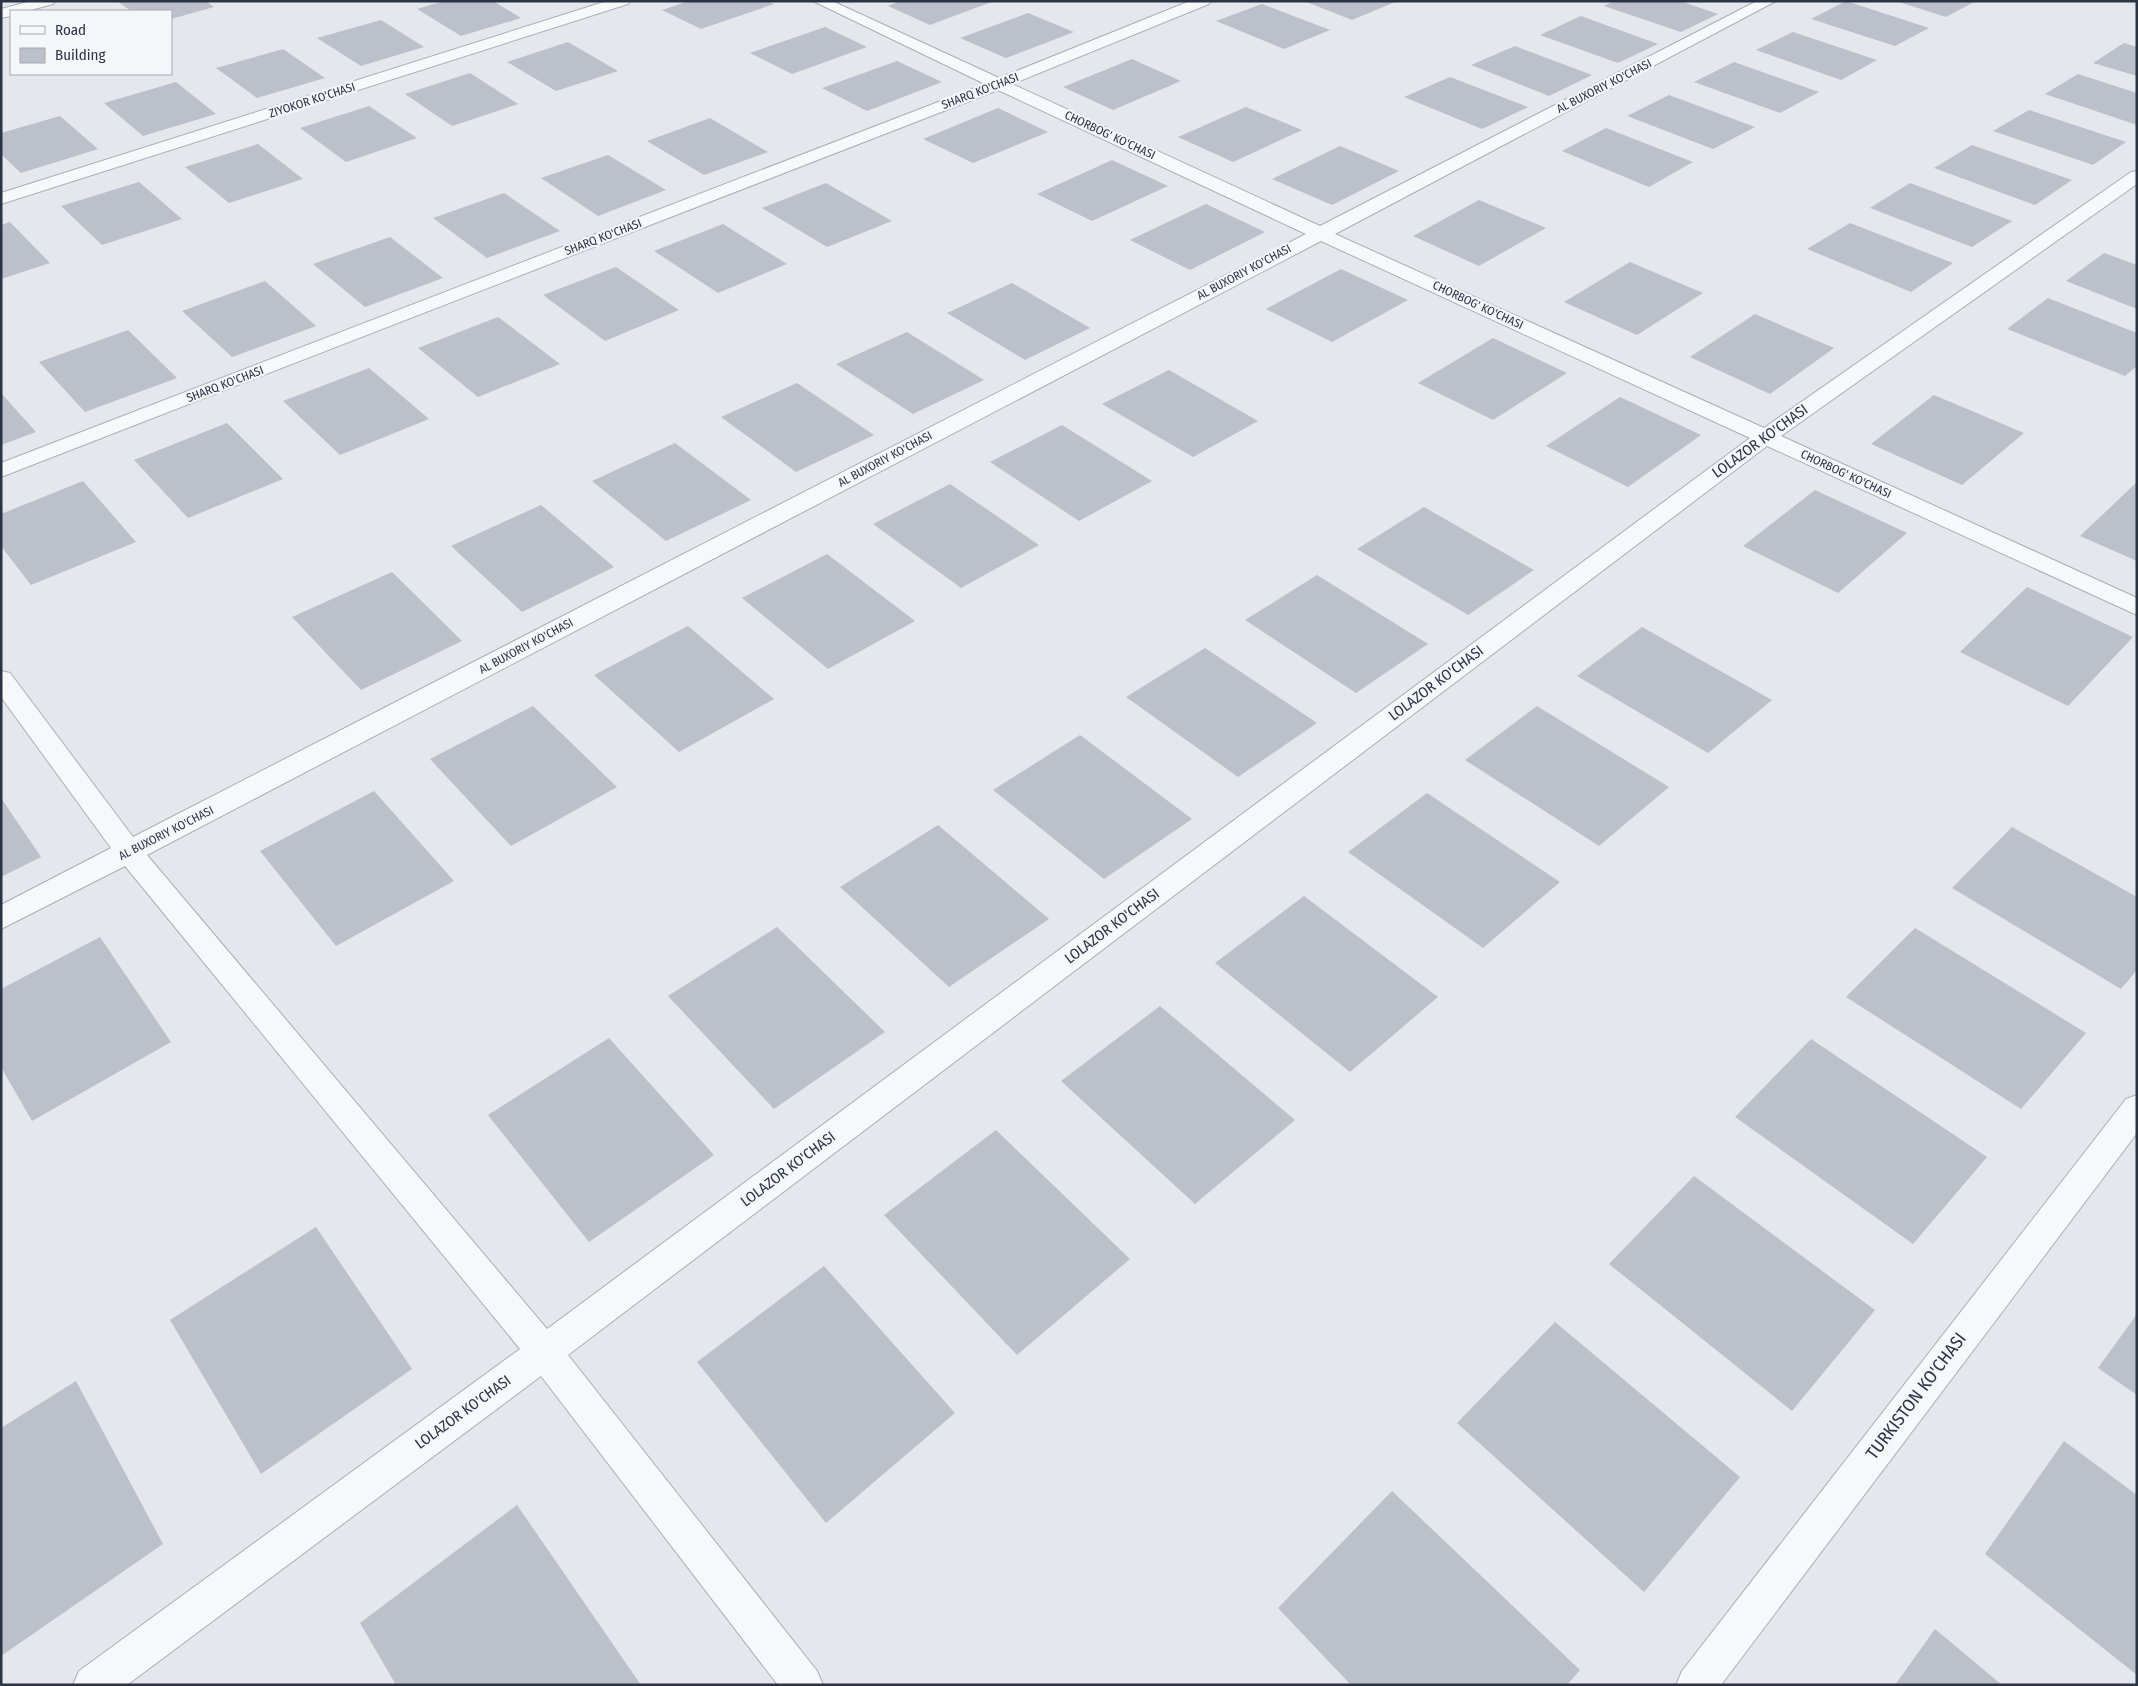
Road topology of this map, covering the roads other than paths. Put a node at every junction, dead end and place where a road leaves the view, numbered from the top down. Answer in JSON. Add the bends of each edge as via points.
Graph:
{"nodes":[{"id":1,"x":48,"y":1,"type":"edge"},
{"id":2,"x":623,"y":1,"type":"edge"},
{"id":3,"x":820,"y":1,"type":"edge"},
{"id":4,"x":1204,"y":1,"type":"edge"},
{"id":5,"x":1769,"y":1,"type":"edge"},
{"id":6,"x":15,"y":10,"type":"edge"},
{"id":7,"x":999,"y":84,"type":"junction"},
{"id":8,"x":2137,"y":176,"type":"edge"},
{"id":9,"x":1,"y":199,"type":"edge"},
{"id":10,"x":1319,"y":233,"type":"junction"},
{"id":11,"x":1765,"y":437,"type":"junction"},
{"id":12,"x":1,"y":471,"type":"edge"},
{"id":13,"x":2137,"y":607,"type":"edge"},
{"id":14,"x":1,"y":679,"type":"edge"},
{"id":15,"x":130,"y":853,"type":"junction"},
{"id":16,"x":1,"y":918,"type":"edge"},
{"id":17,"x":2137,"y":1108,"type":"edge"},
{"id":18,"x":544,"y":1352,"type":"junction"},
{"id":19,"x":93,"y":1685,"type":"edge"},
{"id":20,"x":803,"y":1685,"type":"edge"},
{"id":21,"x":1696,"y":1685,"type":"edge"}],
"edges":[{"from":1,"to":6,"type":"street"},
{"from":2,"to":9,"type":"street","name":"ZIYOKOR KO'CHASI"},
{"from":3,"to":7,"type":"street","name":"CHORBOG' KO'CHASI"},
{"from":4,"to":7,"type":"street","name":"SHARQ KO'CHASI"},
{"from":5,"to":10,"type":"street","name":"AL BUXORIY KO'CHASI"},
{"from":7,"to":10,"type":"street","name":"CHORBOG' KO'CHASI"},
{"from":7,"to":12,"type":"street","name":"SHARQ KO'CHASI"},
{"from":8,"to":11,"type":"street","name":"LOLAZOR KO'CHASI"},
{"from":10,"to":11,"type":"street","name":"CHORBOG' KO'CHASI"},
{"from":10,"to":15,"type":"street","name":"AL BUXORIY KO'CHASI"},
{"from":11,"to":13,"type":"street","name":"CHORBOG' KO'CHASI"},
{"from":11,"to":18,"type":"street","name":"LOLAZOR KO'CHASI"},
{"from":14,"to":15,"type":"street"},
{"from":15,"to":16,"type":"street","name":"AL BUXORIY KO'CHASI"},
{"from":15,"to":18,"type":"street"},
{"from":17,"to":21,"type":"street","name":"TURKISTON KO'CHASI"},
{"from":18,"to":19,"type":"street","name":"LOLAZOR KO'CHASI"},
{"from":18,"to":20,"type":"street"}]}
